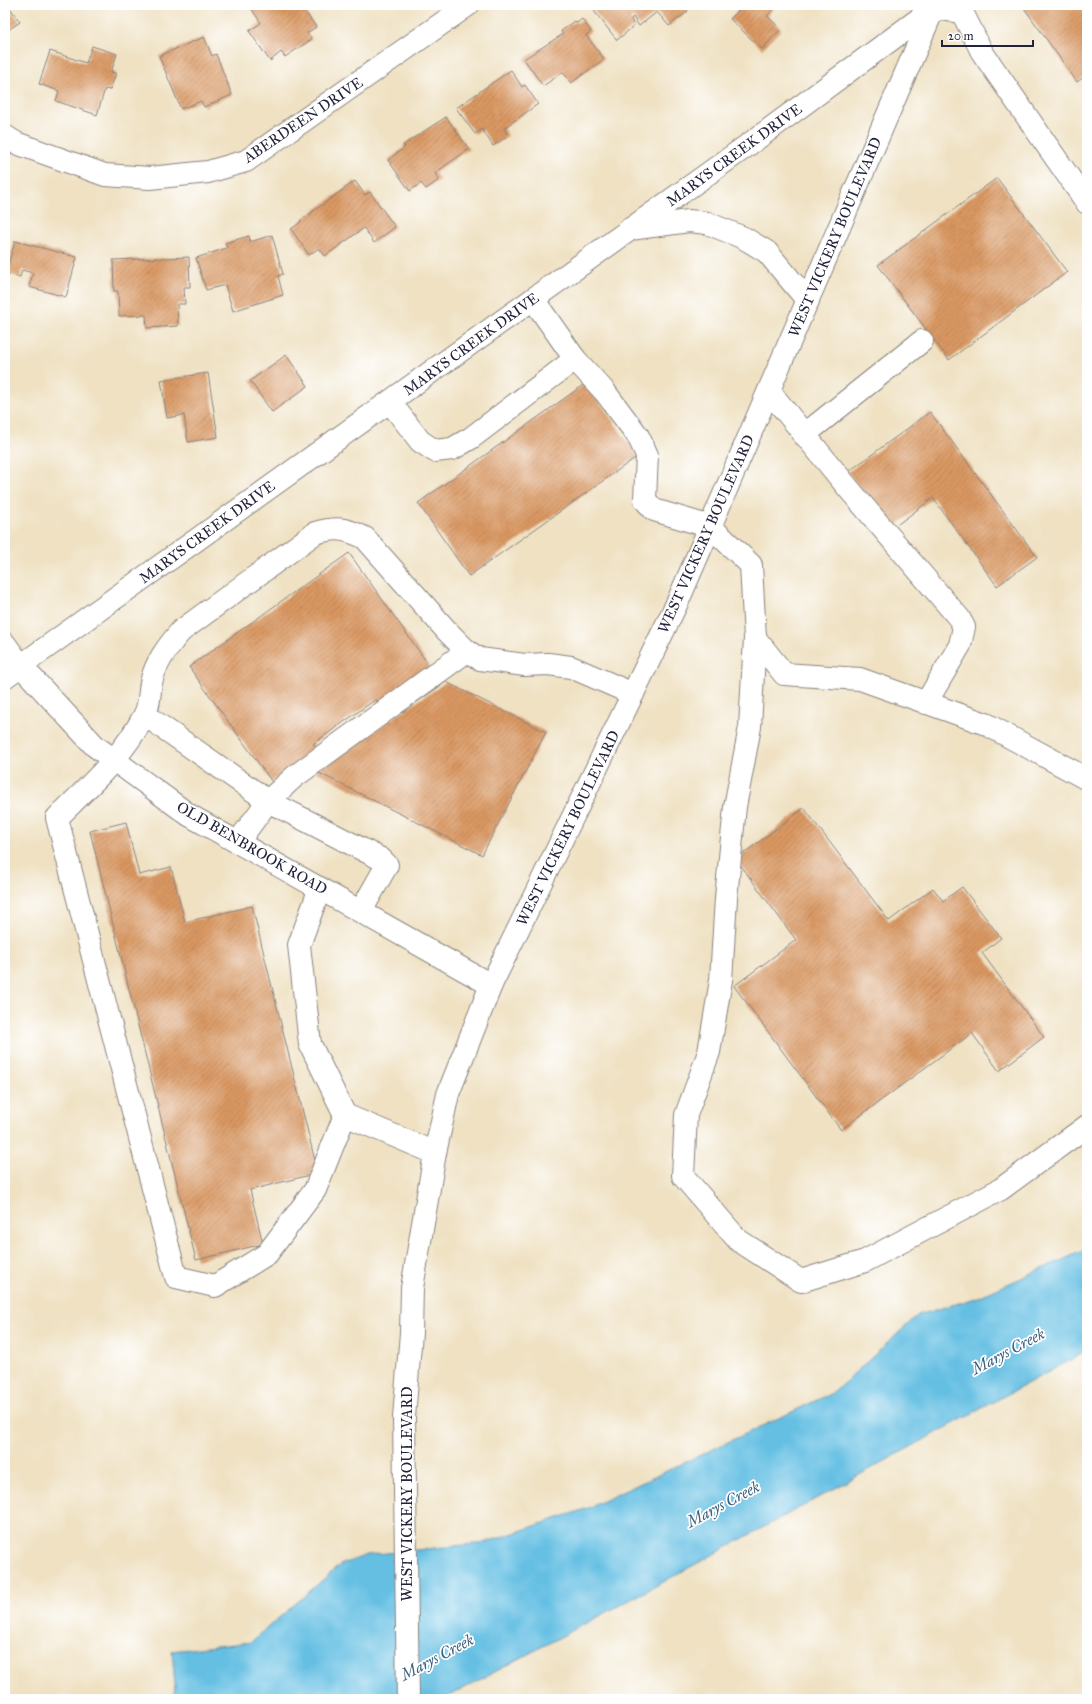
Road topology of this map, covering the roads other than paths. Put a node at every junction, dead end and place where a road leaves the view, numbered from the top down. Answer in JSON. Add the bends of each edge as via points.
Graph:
{"nodes":[{"id":1,"x":468,"y":5,"type":"edge"},
{"id":2,"x":935,"y":6,"type":"edge"},
{"id":3,"x":5,"y":136,"type":"edge"},
{"id":4,"x":1087,"y":203,"type":"edge"},
{"id":5,"x":630,"y":229,"type":"junction"},
{"id":6,"x":533,"y":299,"type":"junction"},
{"id":7,"x":808,"y":301,"type":"junction"},
{"id":8,"x":922,"y":341,"type":"dead end"},
{"id":9,"x":576,"y":359,"type":"junction"},
{"id":10,"x":769,"y":391,"type":"junction"},
{"id":11,"x":390,"y":402,"type":"junction"},
{"id":12,"x":804,"y":435,"type":"junction"},
{"id":13,"x":710,"y":527,"type":"junction"},
{"id":14,"x":756,"y":638,"type":"junction"},
{"id":15,"x":5,"y":644,"type":"edge"},
{"id":16,"x":467,"y":651,"type":"junction"},
{"id":17,"x":13,"y":671,"type":"edge"},
{"id":18,"x":633,"y":694,"type":"junction"},
{"id":19,"x":926,"y":703,"type":"junction"},
{"id":20,"x":145,"y":715,"type":"junction"},
{"id":21,"x":115,"y":760,"type":"junction"},
{"id":22,"x":1087,"y":779,"type":"edge"},
{"id":23,"x":268,"y":801,"type":"junction"},
{"id":24,"x":238,"y":842,"type":"junction"},
{"id":25,"x":320,"y":888,"type":"junction"},
{"id":26,"x":361,"y":912,"type":"junction"},
{"id":27,"x":492,"y":985,"type":"junction"},
{"id":28,"x":345,"y":1115,"type":"junction"},
{"id":29,"x":1087,"y":1126,"type":"edge"},
{"id":30,"x":435,"y":1153,"type":"junction"},
{"id":31,"x":408,"y":1699,"type":"edge"}],
"edges":[{"from":1,"to":3,"type":"street","name":"ABERDEEN DRIVE","via":[[246,161],[208,172],[150,178],[105,175],[16,143]]},
{"from":2,"to":4,"type":"street","via":[[962,12],[982,52]]},
{"from":2,"to":5,"type":"street","name":"MARYS CREEK DRIVE"},
{"from":2,"to":7,"type":"street","name":"WEST VICKERY BOULEVARD"},
{"from":5,"to":6,"type":"street","name":"MARYS CREEK DRIVE"},
{"from":5,"to":7,"type":"street","via":[[689,221],[707,223],[744,238],[767,252]]},
{"from":6,"to":9,"type":"street"},
{"from":6,"to":11,"type":"street","name":"MARYS CREEK DRIVE"},
{"from":7,"to":10,"type":"street","name":"WEST VICKERY BOULEVARD"},
{"from":8,"to":12,"type":"street"},
{"from":9,"to":11,"type":"street","via":[[472,438],[452,449],[435,452],[420,441]]},
{"from":9,"to":13,"type":"street","via":[[638,436],[647,455],[645,500],[654,510]]},
{"from":10,"to":12,"type":"street"},
{"from":10,"to":13,"type":"street","name":"WEST VICKERY BOULEVARD"},
{"from":11,"to":17,"type":"street","name":"MARYS CREEK DRIVE"},
{"from":12,"to":19,"type":"street","via":[[960,618],[964,628],[960,645]]},
{"from":13,"to":14,"type":"street","via":[[751,565]]},
{"from":13,"to":18,"type":"street","name":"WEST VICKERY BOULEVARD"},
{"from":14,"to":19,"type":"street","via":[[784,674],[860,679]]},
{"from":14,"to":29,"type":"street","via":[[750,727],[736,807],[727,891],[721,980],[709,1052],[686,1116],[682,1176],[738,1240],[801,1281],[865,1260],[1000,1189]]},
{"from":15,"to":17,"type":"street","name":"OLD BENBROOK ROAD"},
{"from":16,"to":18,"type":"street","via":[[480,659],[525,665],[571,667]]},
{"from":16,"to":20,"type":"street","via":[[365,538],[349,530],[334,528],[315,533],[181,631],[156,666]]},
{"from":16,"to":23,"type":"street","via":[[294,777]]},
{"from":17,"to":21,"type":"street","name":"OLD BENBROOK ROAD","via":[[95,746]]},
{"from":18,"to":27,"type":"street","name":"WEST VICKERY BOULEVARD"},
{"from":19,"to":22,"type":"street","via":[[986,724]]},
{"from":20,"to":21,"type":"street"},
{"from":20,"to":23,"type":"street"},
{"from":21,"to":24,"type":"street","name":"OLD BENBROOK ROAD","via":[[189,815]]},
{"from":21,"to":28,"type":"street","via":[[57,818],[176,1277],[215,1286],[267,1254],[315,1190]]},
{"from":23,"to":24,"type":"street"},
{"from":23,"to":26,"type":"street","via":[[381,859],[387,865]]},
{"from":24,"to":25,"type":"street","name":"OLD BENBROOK ROAD"},
{"from":25,"to":26,"type":"street","name":"OLD BENBROOK ROAD"},
{"from":25,"to":28,"type":"street","via":[[299,945],[310,1044]]},
{"from":26,"to":27,"type":"street","name":"OLD BENBROOK ROAD"},
{"from":27,"to":30,"type":"street","name":"WEST VICKERY BOULEVARD","via":[[448,1094]]},
{"from":28,"to":30,"type":"street"},
{"from":30,"to":31,"type":"street","name":"WEST VICKERY BOULEVARD","via":[[412,1288],[404,1417]]}]}
